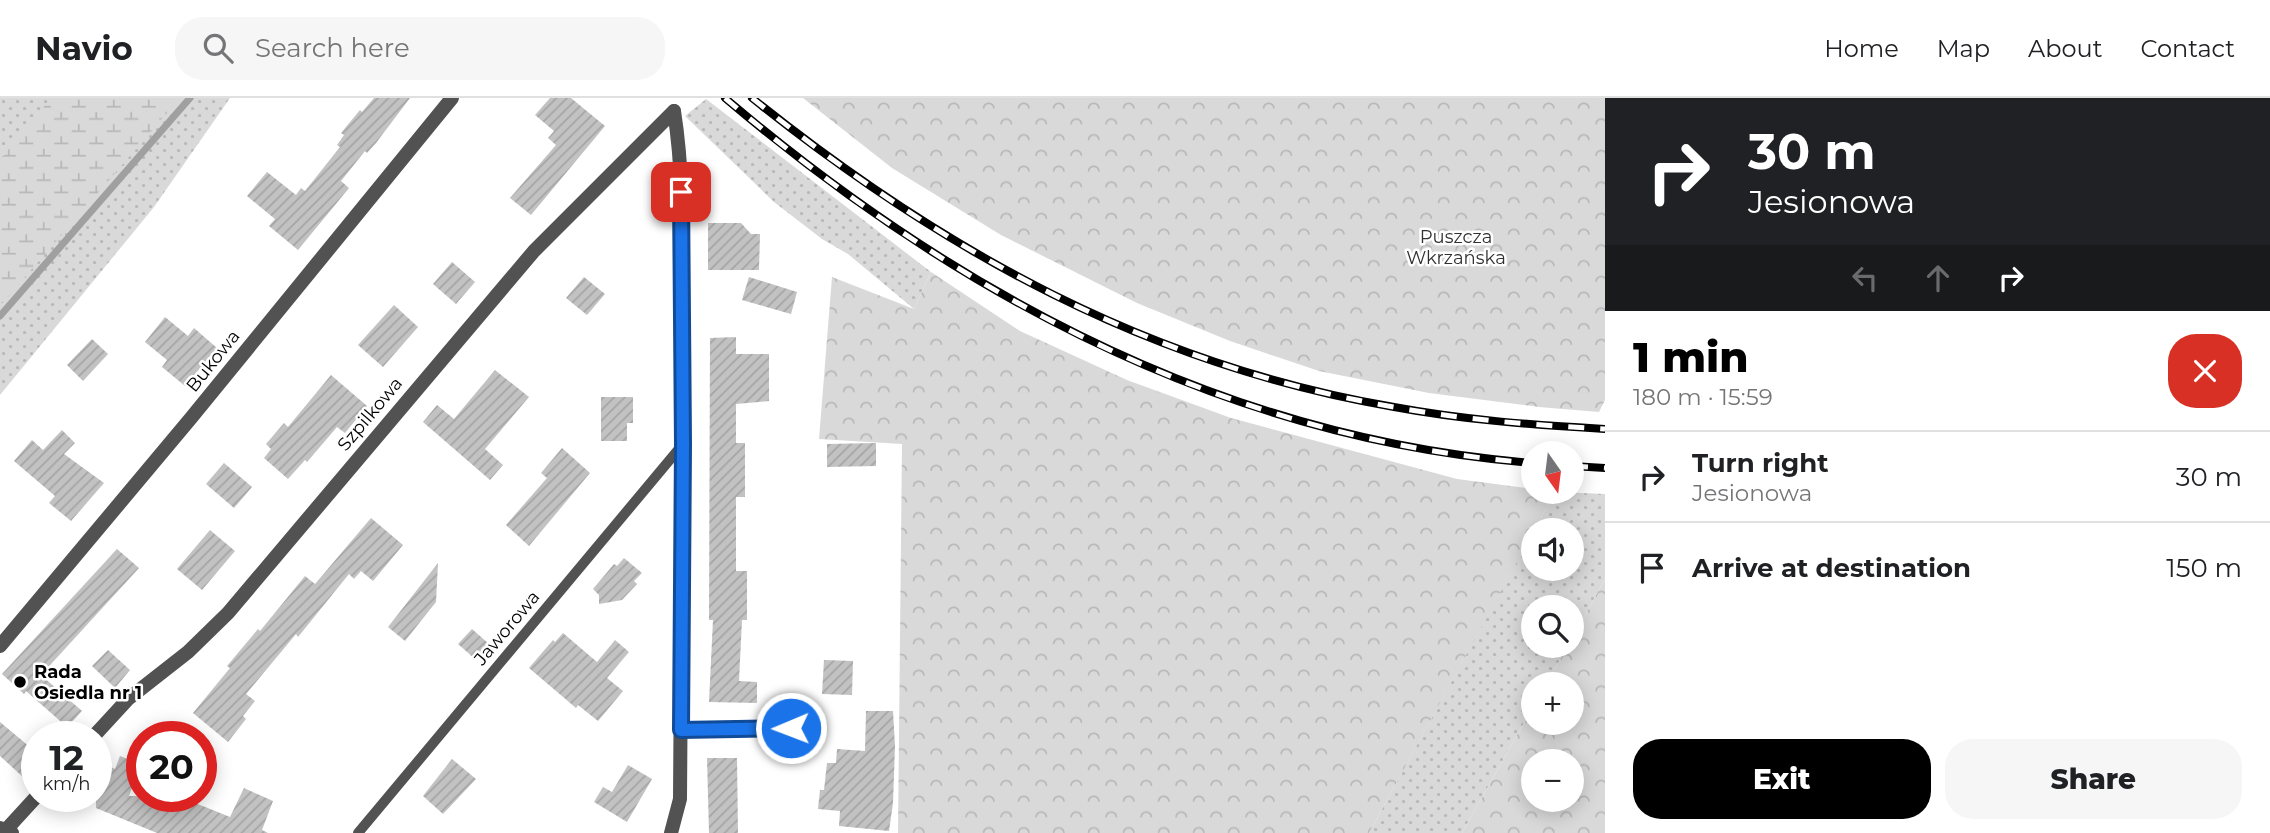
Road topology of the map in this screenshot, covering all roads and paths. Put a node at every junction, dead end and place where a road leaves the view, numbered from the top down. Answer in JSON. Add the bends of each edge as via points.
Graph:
{"nodes":[{"id":1,"x":452,"y":98,"type":"edge"},
{"id":2,"x":683,"y":444,"type":"junction"},
{"id":3,"x":0,"y":646,"type":"edge"},
{"id":4,"x":108,"y":721,"type":"edge"},
{"id":5,"x":791,"y":728,"type":"dead end"},
{"id":6,"x":681,"y":730,"type":"junction"},
{"id":7,"x":23,"y":812,"type":"edge"},
{"id":8,"x":6,"y":831,"type":"edge"},
{"id":9,"x":358,"y":833,"type":"edge"},
{"id":10,"x":671,"y":833,"type":"edge"}],
"edges":[{"from":1,"to":3,"type":"street","name":"Bukowa"},
{"from":2,"to":4,"type":"street","name":"Szpilkowa","via":[[681,192],[674,111],[534,251],[228,613]]},
{"from":2,"to":6,"type":"street"},
{"from":2,"to":9,"type":"lane","name":"Jaworowa"},
{"from":5,"to":6,"type":"lane"},
{"from":6,"to":10,"type":"street","via":[[680,799]]},
{"from":7,"to":8,"type":"street"}]}
